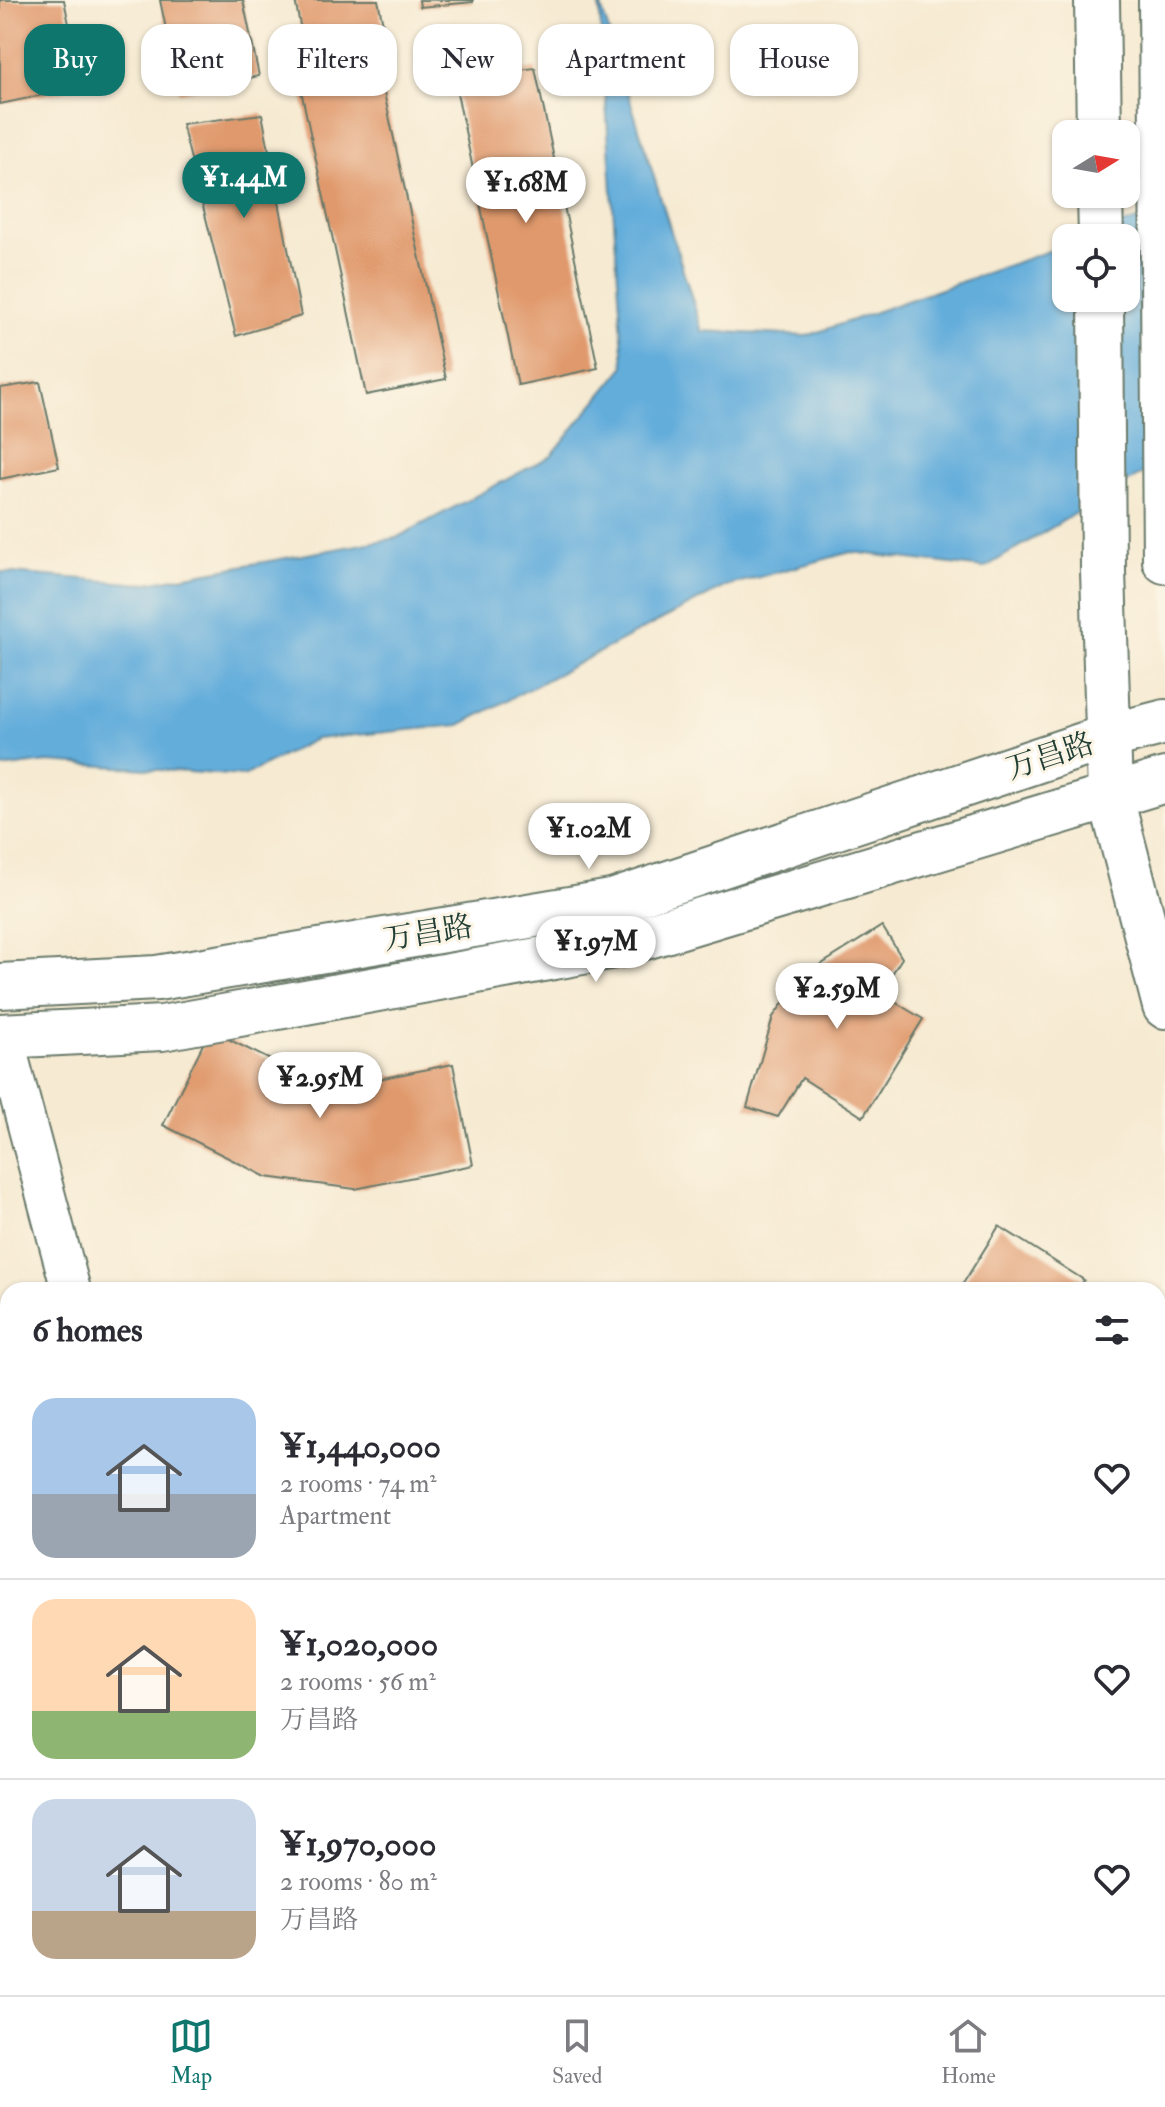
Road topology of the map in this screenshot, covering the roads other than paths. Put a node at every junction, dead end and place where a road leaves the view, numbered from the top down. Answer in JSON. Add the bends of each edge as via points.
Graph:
{"nodes":[{"id":1,"x":1097,"y":0,"type":"edge"},
{"id":2,"x":1161,"y":0,"type":"edge"},
{"id":3,"x":1163,"y":57,"type":"edge"},
{"id":4,"x":1099,"y":120,"type":"edge"},
{"id":5,"x":1164,"y":155,"type":"edge"},
{"id":6,"x":1101,"y":312,"type":"edge"},
{"id":7,"x":1165,"y":558,"type":"edge"},
{"id":8,"x":1165,"y":722,"type":"edge"},
{"id":9,"x":1107,"y":737,"type":"junction"},
{"id":10,"x":1165,"y":780,"type":"edge"},
{"id":11,"x":1110,"y":794,"type":"junction"},
{"id":12,"x":0,"y":986,"type":"edge"},
{"id":13,"x":1165,"y":1006,"type":"edge"},
{"id":14,"x":2,"y":1036,"type":"edge"},
{"id":15,"x":69,"y":1282,"type":"edge"}],
"edges":[{"from":1,"to":4,"type":"main road"},
{"from":2,"to":3,"type":"main road"},
{"from":3,"to":5,"type":"main road"},
{"from":5,"to":7,"type":"main road"},
{"from":6,"to":9,"type":"main road"},
{"from":8,"to":9,"type":"main road","name":"万昌路"},
{"from":9,"to":11,"type":"main road"},
{"from":9,"to":12,"type":"main road","name":"万昌路","via":[[612,902],[157,978]]},
{"from":10,"to":11,"type":"main road","name":"万昌路"},
{"from":11,"to":13,"type":"main road"},
{"from":11,"to":14,"type":"main road","name":"万昌路","via":[[615,946],[162,1028]]},
{"from":14,"to":15,"type":"street"}]}
